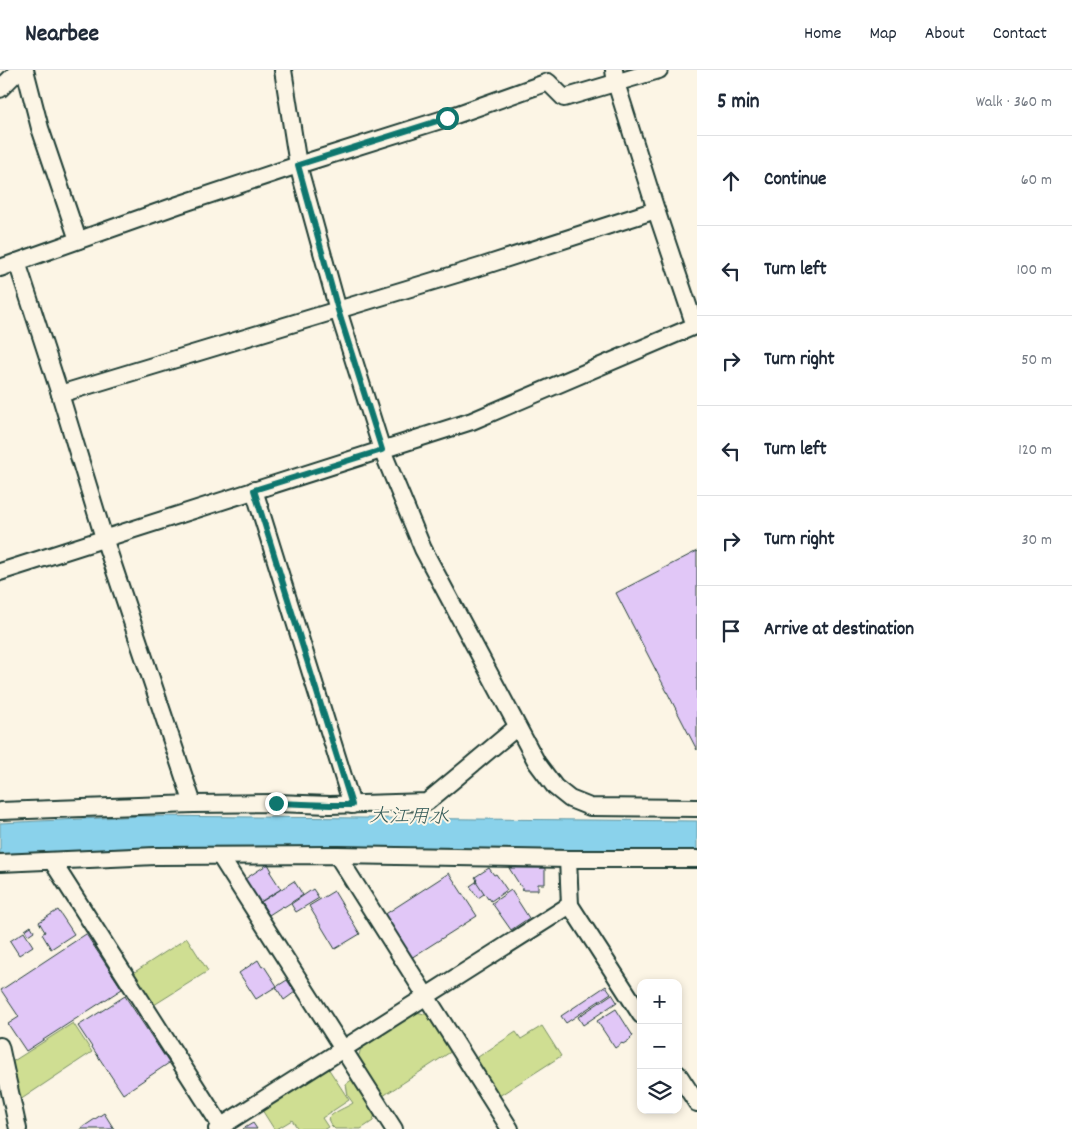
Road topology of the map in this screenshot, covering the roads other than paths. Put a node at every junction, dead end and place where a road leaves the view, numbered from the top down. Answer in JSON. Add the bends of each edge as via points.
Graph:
{"nodes":[{"id":1,"x":19,"y":70,"type":"edge"},
{"id":2,"x":25,"y":70,"type":"edge"},
{"id":3,"x":283,"y":70,"type":"edge"},
{"id":4,"x":659,"y":70,"type":"edge"},
{"id":5,"x":543,"y":76,"type":"edge"},
{"id":6,"x":615,"y":76,"type":"edge"},
{"id":7,"x":0,"y":89,"type":"edge"},
{"id":8,"x":298,"y":165,"type":"junction"},
{"id":9,"x":656,"y":210,"type":"junction"},
{"id":10,"x":78,"y":240,"type":"junction"},
{"id":11,"x":16,"y":262,"type":"junction"},
{"id":12,"x":0,"y":268,"type":"edge"},
{"id":13,"x":338,"y":310,"type":"junction"},
{"id":14,"x":696,"y":325,"type":"edge"},
{"id":15,"x":60,"y":394,"type":"junction"},
{"id":16,"x":382,"y":450,"type":"junction"},
{"id":17,"x":254,"y":490,"type":"junction"},
{"id":18,"x":104,"y":538,"type":"junction"},
{"id":19,"x":0,"y":572,"type":"edge"},
{"id":20,"x":517,"y":726,"type":"junction"},
{"id":21,"x":193,"y":804,"type":"junction"},
{"id":22,"x":352,"y":805,"type":"junction"},
{"id":23,"x":697,"y":808,"type":"edge"},
{"id":24,"x":0,"y":811,"type":"edge"},
{"id":25,"x":337,"y":855,"type":"junction"},
{"id":26,"x":220,"y":856,"type":"junction"},
{"id":27,"x":568,"y":859,"type":"junction"},
{"id":28,"x":697,"y":859,"type":"edge"},
{"id":29,"x":52,"y":861,"type":"junction"},
{"id":30,"x":0,"y":863,"type":"edge"},
{"id":31,"x":570,"y":905,"type":"junction"},
{"id":32,"x":426,"y":996,"type":"junction"},
{"id":33,"x":637,"y":1009,"type":"edge"},
{"id":34,"x":0,"y":1046,"type":"edge"},
{"id":35,"x":343,"y":1049,"type":"junction"},
{"id":36,"x":682,"y":1080,"type":"edge"},
{"id":37,"x":697,"y":1103,"type":"edge"},
{"id":38,"x":219,"y":1128,"type":"edge"},
{"id":39,"x":18,"y":1129,"type":"edge"},
{"id":40,"x":394,"y":1129,"type":"edge"},
{"id":41,"x":510,"y":1129,"type":"edge"}],
"edges":[{"from":1,"to":7,"type":"street"},
{"from":2,"to":10,"type":"street","via":[[40,128]]},
{"from":3,"to":8,"type":"street"},
{"from":4,"to":6,"type":"street"},
{"from":5,"to":6,"type":"street","via":[[564,98]]},
{"from":5,"to":8,"type":"street","via":[[447,118]]},
{"from":6,"to":9,"type":"street"},
{"from":8,"to":10,"type":"street"},
{"from":8,"to":13,"type":"street"},
{"from":9,"to":13,"type":"street"},
{"from":9,"to":14,"type":"street"},
{"from":10,"to":11,"type":"street"},
{"from":11,"to":12,"type":"street"},
{"from":11,"to":15,"type":"street"},
{"from":13,"to":15,"type":"street"},
{"from":13,"to":16,"type":"street"},
{"from":14,"to":16,"type":"street","via":[[472,421]]},
{"from":15,"to":18,"type":"street"},
{"from":16,"to":17,"type":"street"},
{"from":16,"to":20,"type":"street","via":[[423,549]]},
{"from":17,"to":18,"type":"street"},
{"from":17,"to":22,"type":"street"},
{"from":18,"to":19,"type":"street"},
{"from":18,"to":21,"type":"street"},
{"from":20,"to":22,"type":"street","via":[[427,802]]},
{"from":20,"to":23,"type":"street","via":[[537,763],[555,787],[570,799],[590,807]]},
{"from":21,"to":22,"type":"street"},
{"from":21,"to":24,"type":"street"},
{"from":25,"to":26,"type":"street"},
{"from":25,"to":27,"type":"street"},
{"from":25,"to":32,"type":"street"},
{"from":26,"to":29,"type":"street"},
{"from":26,"to":35,"type":"street"},
{"from":27,"to":28,"type":"street"},
{"from":27,"to":31,"type":"street"},
{"from":29,"to":30,"type":"street"},
{"from":29,"to":38,"type":"street"},
{"from":31,"to":32,"type":"street"},
{"from":31,"to":33,"type":"street"},
{"from":32,"to":35,"type":"street"},
{"from":32,"to":41,"type":"street"},
{"from":34,"to":39,"type":"street"},
{"from":35,"to":38,"type":"street"},
{"from":35,"to":40,"type":"street"},
{"from":36,"to":37,"type":"street"}]}
